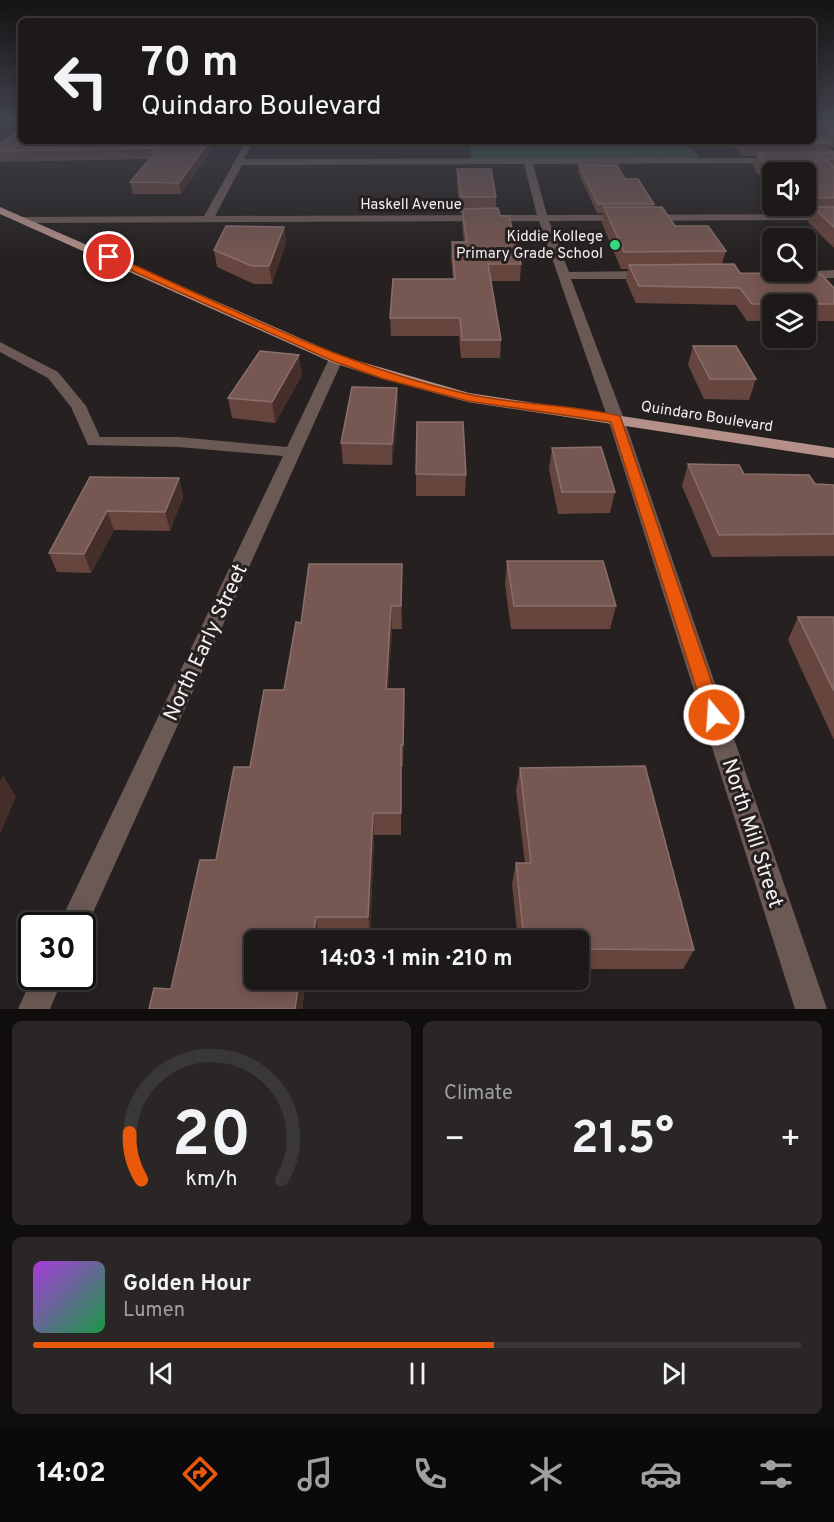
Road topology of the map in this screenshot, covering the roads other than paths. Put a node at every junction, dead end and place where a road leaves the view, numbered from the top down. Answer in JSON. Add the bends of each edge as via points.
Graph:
{"nodes":[{"id":1,"x":237,"y":165,"type":"edge"},
{"id":2,"x":529,"y":165,"type":"edge"},
{"id":3,"x":0,"y":210,"type":"edge"},
{"id":4,"x":834,"y":216,"type":"edge"},
{"id":5,"x":543,"y":218,"type":"junction"},
{"id":6,"x":208,"y":219,"type":"junction"},
{"id":7,"x":24,"y":220,"type":"junction"},
{"id":8,"x":816,"y":274,"type":"edge"},
{"id":9,"x":834,"y":274,"type":"edge"},
{"id":10,"x":658,"y":275,"type":"edge"},
{"id":11,"x":564,"y":276,"type":"junction"},
{"id":12,"x":0,"y":346,"type":"edge"},
{"id":13,"x":336,"y":359,"type":"junction"},
{"id":14,"x":616,"y":419,"type":"junction"},
{"id":15,"x":293,"y":452,"type":"junction"},
{"id":16,"x":834,"y":453,"type":"edge"},
{"id":17,"x":79,"y":912,"type":"edge"},
{"id":18,"x":43,"y":990,"type":"edge"},
{"id":19,"x":34,"y":1009,"type":"edge"},
{"id":20,"x":812,"y":1009,"type":"edge"}],
"edges":[{"from":1,"to":6,"type":"street"},
{"from":2,"to":5,"type":"street","name":"North Mill Street"},
{"from":3,"to":7,"type":"main road","name":"Quindaro Boulevard"},
{"from":4,"to":5,"type":"street","name":"Haskell Avenue"},
{"from":5,"to":6,"type":"street","name":"Haskell Avenue"},
{"from":5,"to":11,"type":"street","name":"North Mill Street"},
{"from":6,"to":7,"type":"street","name":"Haskell Avenue"},
{"from":7,"to":13,"type":"main road","name":"Quindaro Boulevard"},
{"from":8,"to":9,"type":"street"},
{"from":10,"to":11,"type":"street"},
{"from":11,"to":14,"type":"street","name":"North Mill Street"},
{"from":12,"to":15,"type":"street","via":[[53,375],[78,406],[94,442],[178,442]]},
{"from":13,"to":14,"type":"main road","name":"Quindaro Boulevard","via":[[468,398]]},
{"from":13,"to":15,"type":"street","name":"North Early Street"},
{"from":14,"to":16,"type":"main road","name":"Quindaro Boulevard"},
{"from":14,"to":20,"type":"street","name":"North Mill Street"},
{"from":15,"to":17,"type":"street","name":"North Early Street"},
{"from":18,"to":19,"type":"street"}]}
